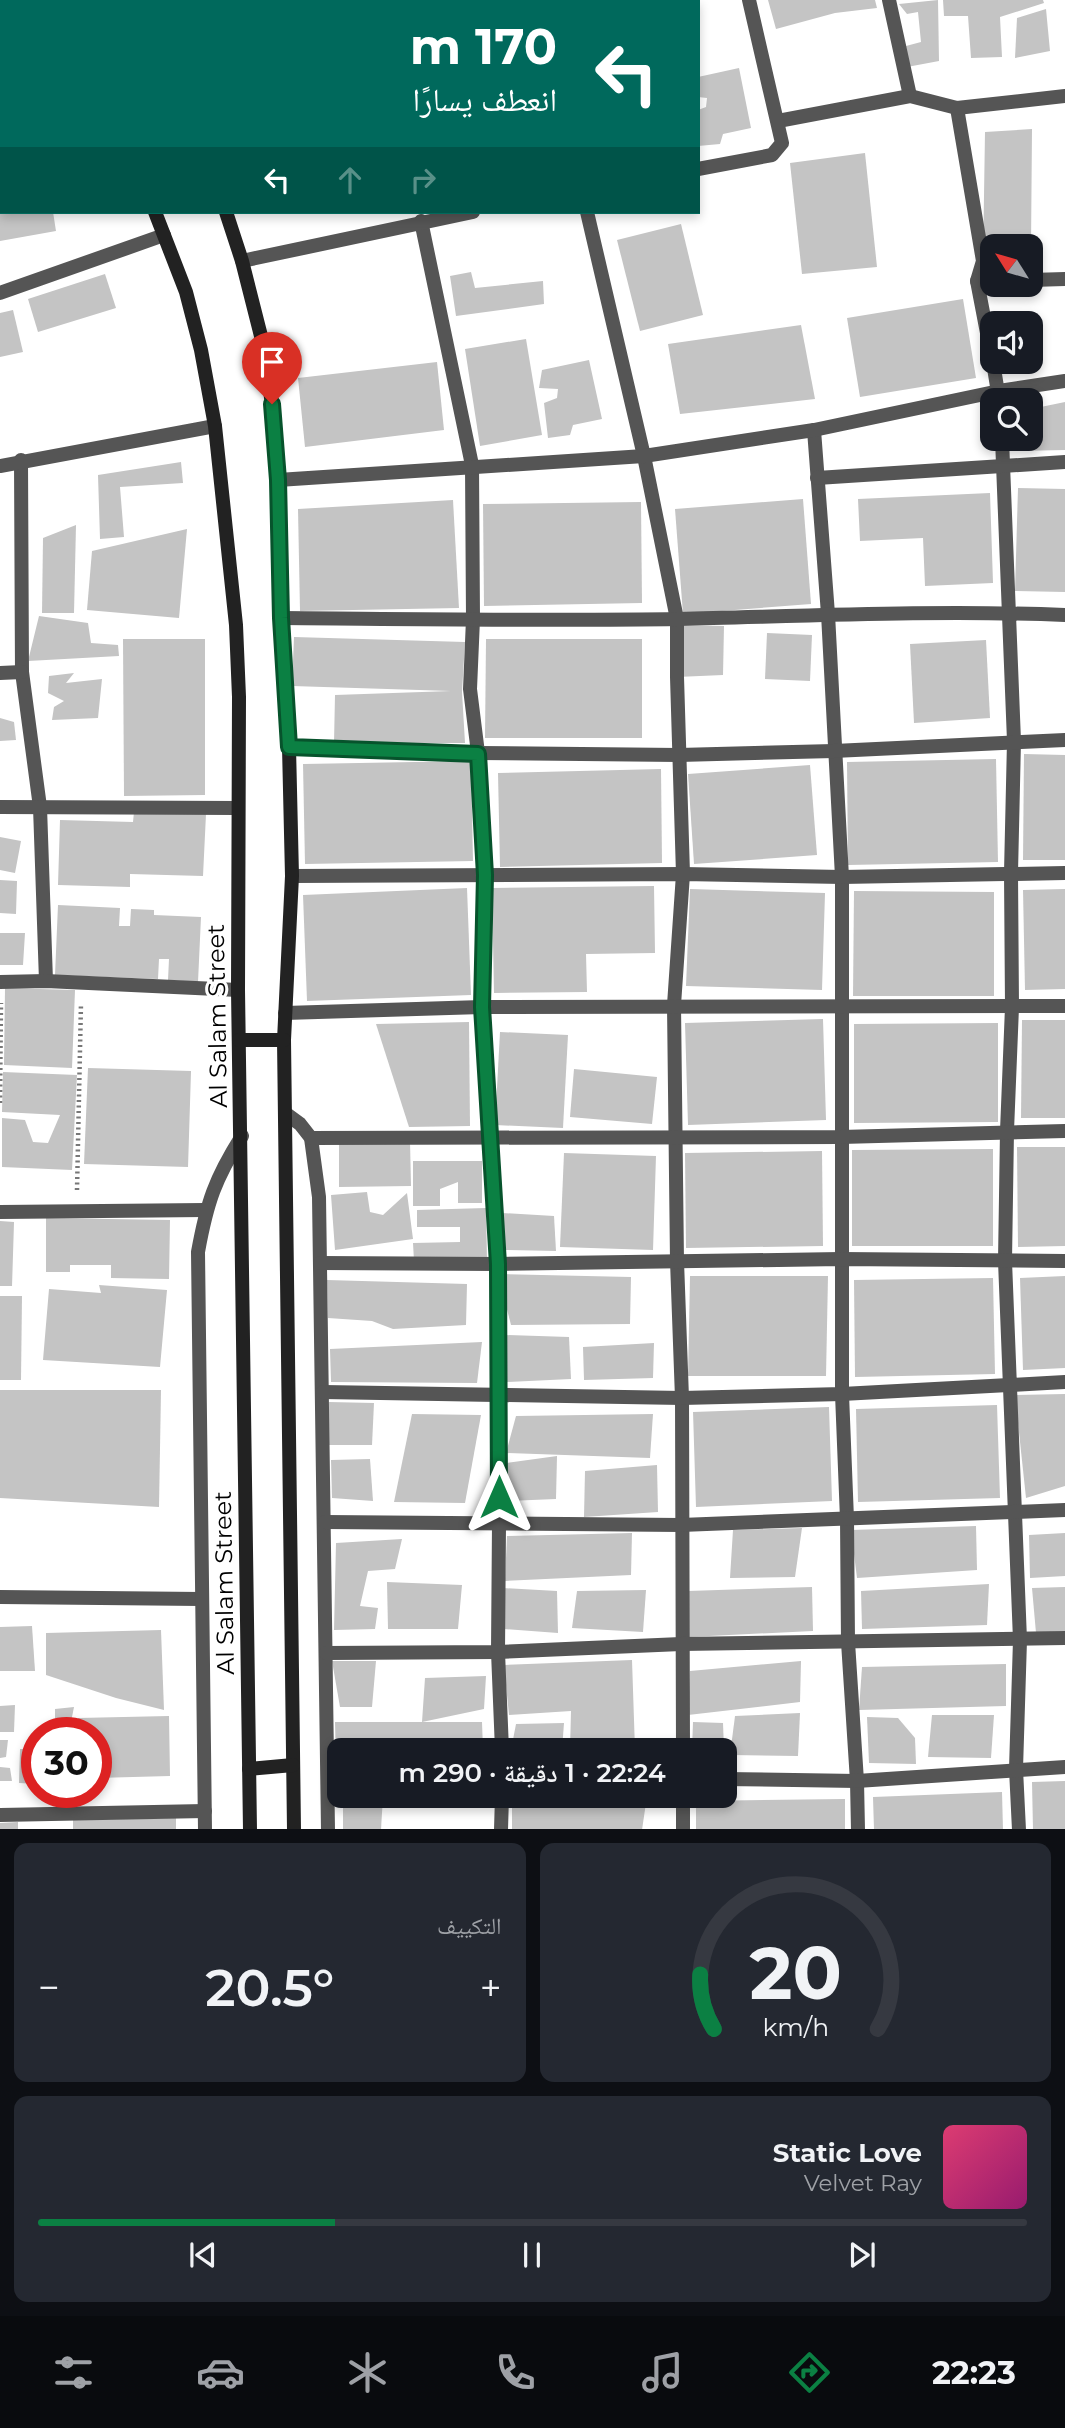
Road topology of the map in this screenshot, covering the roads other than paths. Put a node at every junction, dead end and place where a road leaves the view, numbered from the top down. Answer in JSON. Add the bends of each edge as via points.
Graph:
{"nodes":[{"id":1,"x":749,"y":0,"type":"edge"},
{"id":2,"x":889,"y":0,"type":"edge"},
{"id":3,"x":910,"y":96,"type":"junction"},
{"id":4,"x":1065,"y":96,"type":"edge"},
{"id":5,"x":957,"y":108,"type":"junction"},
{"id":6,"x":778,"y":121,"type":"junction"},
{"id":7,"x":700,"y":169,"type":"edge"},
{"id":8,"x":156,"y":214,"type":"edge"},
{"id":9,"x":227,"y":214,"type":"edge"},
{"id":10,"x":461,"y":214,"type":"edge"},
{"id":11,"x":587,"y":214,"type":"edge"},
{"id":12,"x":421,"y":221,"type":"junction"},
{"id":13,"x":164,"y":235,"type":"junction"},
{"id":14,"x":242,"y":261,"type":"junction"},
{"id":15,"x":1065,"y":279,"type":"edge"},
{"id":16,"x":1043,"y":280,"type":"edge"},
{"id":17,"x":977,"y":281,"type":"joint"},
{"id":18,"x":0,"y":293,"type":"edge"},
{"id":19,"x":983,"y":311,"type":"edge"},
{"id":20,"x":1065,"y":381,"type":"edge"},
{"id":21,"x":1034,"y":388,"type":"edge"},
{"id":22,"x":980,"y":399,"type":"edge"},
{"id":23,"x":215,"y":426,"type":"junction"},
{"id":24,"x":814,"y":430,"type":"junction"},
{"id":25,"x":1003,"y":451,"type":"edge"},
{"id":26,"x":644,"y":456,"type":"junction"},
{"id":27,"x":22,"y":460,"type":"junction"},
{"id":28,"x":1065,"y":461,"type":"edge"},
{"id":29,"x":1004,"y":464,"type":"junction"},
{"id":30,"x":472,"y":465,"type":"junction"},
{"id":31,"x":0,"y":466,"type":"edge"},
{"id":32,"x":817,"y":478,"type":"junction"},
{"id":33,"x":278,"y":480,"type":"junction"},
{"id":34,"x":1009,"y":612,"type":"junction"},
{"id":35,"x":828,"y":614,"type":"junction"},
{"id":36,"x":1065,"y":615,"type":"edge"},
{"id":37,"x":281,"y":618,"type":"junction"},
{"id":38,"x":473,"y":619,"type":"junction"},
{"id":39,"x":677,"y":619,"type":"junction"},
{"id":40,"x":22,"y":671,"type":"junction"},
{"id":41,"x":0,"y":673,"type":"edge"},
{"id":42,"x":1065,"y":740,"type":"edge"},
{"id":43,"x":1014,"y":741,"type":"junction"},
{"id":44,"x":289,"y":747,"type":"junction"},
{"id":45,"x":834,"y":751,"type":"junction"},
{"id":46,"x":478,"y":754,"type":"junction"},
{"id":47,"x":679,"y":755,"type":"junction"},
{"id":48,"x":0,"y":807,"type":"edge"},
{"id":49,"x":40,"y":807,"type":"junction"},
{"id":50,"x":237,"y":808,"type":"junction"},
{"id":51,"x":1011,"y":873,"type":"junction"},
{"id":52,"x":1065,"y":873,"type":"edge"},
{"id":53,"x":683,"y":874,"type":"junction"},
{"id":54,"x":485,"y":875,"type":"junction"},
{"id":55,"x":292,"y":876,"type":"junction"},
{"id":56,"x":842,"y":877,"type":"junction"},
{"id":57,"x":46,"y":981,"type":"junction"},
{"id":58,"x":1,"y":982,"type":"edge"},
{"id":59,"x":238,"y":990,"type":"junction"},
{"id":60,"x":842,"y":1004,"type":"junction"},
{"id":61,"x":674,"y":1005,"type":"junction"},
{"id":62,"x":1065,"y":1006,"type":"edge"},
{"id":63,"x":482,"y":1007,"type":"junction"},
{"id":64,"x":1012,"y":1007,"type":"junction"},
{"id":65,"x":285,"y":1013,"type":"junction"},
{"id":66,"x":239,"y":1040,"type":"junction"},
{"id":67,"x":284,"y":1040,"type":"junction"},
{"id":68,"x":285,"y":1113,"type":"junction"},
{"id":69,"x":1007,"y":1131,"type":"junction"},
{"id":70,"x":1065,"y":1131,"type":"edge"},
{"id":71,"x":242,"y":1136,"type":"junction"},
{"id":72,"x":490,"y":1137,"type":"junction"},
{"id":73,"x":675,"y":1137,"type":"junction"},
{"id":74,"x":841,"y":1137,"type":"junction"},
{"id":75,"x":311,"y":1138,"type":"junction"},
{"id":76,"x":205,"y":1210,"type":"junction"},
{"id":77,"x":0,"y":1212,"type":"edge"},
{"id":78,"x":841,"y":1259,"type":"junction"},
{"id":79,"x":677,"y":1261,"type":"junction"},
{"id":80,"x":1005,"y":1261,"type":"junction"},
{"id":81,"x":1065,"y":1261,"type":"edge"},
{"id":82,"x":320,"y":1263,"type":"junction"},
{"id":83,"x":498,"y":1264,"type":"junction"},
{"id":84,"x":1065,"y":1382,"type":"edge"},
{"id":85,"x":1009,"y":1384,"type":"junction"},
{"id":86,"x":323,"y":1392,"type":"junction"},
{"id":87,"x":842,"y":1394,"type":"junction"},
{"id":88,"x":500,"y":1395,"type":"junction"},
{"id":89,"x":682,"y":1398,"type":"junction"},
{"id":90,"x":1065,"y":1510,"type":"edge"},
{"id":91,"x":1016,"y":1512,"type":"junction"},
{"id":92,"x":847,"y":1519,"type":"junction"},
{"id":93,"x":325,"y":1522,"type":"junction"},
{"id":94,"x":499,"y":1523,"type":"junction"},
{"id":95,"x":681,"y":1525,"type":"junction"},
{"id":96,"x":0,"y":1597,"type":"edge"},
{"id":97,"x":201,"y":1599,"type":"junction"},
{"id":98,"x":1065,"y":1638,"type":"edge"},
{"id":99,"x":1020,"y":1640,"type":"junction"},
{"id":100,"x":848,"y":1642,"type":"junction"},
{"id":101,"x":681,"y":1644,"type":"junction"},
{"id":102,"x":498,"y":1652,"type":"junction"},
{"id":103,"x":326,"y":1653,"type":"junction"},
{"id":104,"x":331,"y":1738,"type":"edge"},
{"id":105,"x":502,"y":1738,"type":"edge"},
{"id":106,"x":683,"y":1738,"type":"edge"},
{"id":107,"x":293,"y":1765,"type":"junction"},
{"id":108,"x":1065,"y":1767,"type":"edge"},
{"id":109,"x":249,"y":1769,"type":"junction"},
{"id":110,"x":1016,"y":1769,"type":"junction"},
{"id":111,"x":737,"y":1779,"type":"edge"},
{"id":112,"x":857,"y":1781,"type":"junction"},
{"id":113,"x":330,"y":1808,"type":"edge"},
{"id":114,"x":502,"y":1808,"type":"edge"},
{"id":115,"x":683,"y":1808,"type":"edge"},
{"id":116,"x":205,"y":1811,"type":"junction"},
{"id":117,"x":0,"y":1815,"type":"edge"},
{"id":118,"x":205,"y":1829,"type":"edge"},
{"id":119,"x":250,"y":1829,"type":"edge"},
{"id":120,"x":294,"y":1829,"type":"edge"},
{"id":121,"x":328,"y":1829,"type":"edge"},
{"id":122,"x":501,"y":1829,"type":"edge"},
{"id":123,"x":683,"y":1829,"type":"edge"},
{"id":124,"x":858,"y":1829,"type":"edge"},
{"id":125,"x":1019,"y":1829,"type":"edge"}],
"edges":[{"from":1,"to":6,"type":"street"},
{"from":2,"to":3,"type":"street"},
{"from":3,"to":5,"type":"street"},
{"from":3,"to":6,"type":"street"},
{"from":4,"to":5,"type":"street"},
{"from":5,"to":17,"type":"street","via":[[983,261]]},
{"from":6,"to":7,"type":"street","via":[[782,143],[772,155]]},
{"from":8,"to":13,"type":"street","name":"Al Salam Street"},
{"from":9,"to":14,"type":"street"},
{"from":10,"to":12,"type":"street"},
{"from":11,"to":26,"type":"street"},
{"from":12,"to":14,"type":"street"},
{"from":12,"to":30,"type":"street"},
{"from":13,"to":18,"type":"street"},
{"from":13,"to":23,"type":"street","name":"Al Salam Street","via":[[186,292]]},
{"from":14,"to":33,"type":"street","via":[[262,340]]},
{"from":15,"to":16,"type":"street"},
{"from":17,"to":19,"type":"street"},
{"from":20,"to":21,"type":"street"},
{"from":22,"to":24,"type":"street"},
{"from":23,"to":27,"type":"street"},
{"from":23,"to":50,"type":"street","name":"Al Salam Street","via":[[236,625]]},
{"from":24,"to":26,"type":"street"},
{"from":24,"to":32,"type":"street"},
{"from":25,"to":29,"type":"street"},
{"from":26,"to":30,"type":"street"},
{"from":26,"to":39,"type":"street"},
{"from":27,"to":31,"type":"street"},
{"from":27,"to":40,"type":"street"},
{"from":28,"to":29,"type":"street"},
{"from":29,"to":32,"type":"street"},
{"from":29,"to":34,"type":"street"},
{"from":30,"to":33,"type":"street"},
{"from":30,"to":38,"type":"street"},
{"from":32,"to":35,"type":"street"},
{"from":33,"to":37,"type":"street"},
{"from":34,"to":35,"type":"street"},
{"from":34,"to":36,"type":"street"},
{"from":34,"to":43,"type":"street"},
{"from":35,"to":39,"type":"street"},
{"from":35,"to":45,"type":"street"},
{"from":37,"to":38,"type":"street"},
{"from":37,"to":44,"type":"street"},
{"from":38,"to":39,"type":"street"},
{"from":38,"to":46,"type":"street","via":[[470,689]]},
{"from":39,"to":47,"type":"street"},
{"from":40,"to":41,"type":"street"},
{"from":40,"to":49,"type":"street"},
{"from":42,"to":43,"type":"street"},
{"from":43,"to":45,"type":"street"},
{"from":43,"to":51,"type":"street"},
{"from":44,"to":46,"type":"street"},
{"from":44,"to":55,"type":"street"},
{"from":45,"to":47,"type":"street"},
{"from":45,"to":56,"type":"street"},
{"from":46,"to":47,"type":"street"},
{"from":46,"to":54,"type":"street"},
{"from":47,"to":53,"type":"street"},
{"from":48,"to":49,"type":"street"},
{"from":49,"to":50,"type":"street"},
{"from":49,"to":57,"type":"street"},
{"from":50,"to":59,"type":"street","name":"Al Salam Street"},
{"from":51,"to":52,"type":"street"},
{"from":51,"to":56,"type":"street"},
{"from":51,"to":64,"type":"street"},
{"from":53,"to":54,"type":"street"},
{"from":53,"to":56,"type":"street"},
{"from":53,"to":61,"type":"street"},
{"from":54,"to":55,"type":"street"},
{"from":54,"to":63,"type":"street"},
{"from":55,"to":65,"type":"street"},
{"from":56,"to":60,"type":"street"},
{"from":57,"to":58,"type":"street"},
{"from":57,"to":59,"type":"street"},
{"from":59,"to":66,"type":"street","name":"Al Salam Street"},
{"from":60,"to":61,"type":"street"},
{"from":60,"to":64,"type":"street"},
{"from":60,"to":74,"type":"street"},
{"from":61,"to":63,"type":"street"},
{"from":61,"to":73,"type":"street"},
{"from":62,"to":64,"type":"street"},
{"from":63,"to":65,"type":"street"},
{"from":63,"to":72,"type":"street"},
{"from":64,"to":69,"type":"street"},
{"from":65,"to":67,"type":"street"},
{"from":66,"to":67,"type":"street"},
{"from":66,"to":71,"type":"street","name":"Al Salam Street"},
{"from":67,"to":68,"type":"street"},
{"from":68,"to":75,"type":"street"},
{"from":68,"to":107,"type":"street"},
{"from":69,"to":70,"type":"street"},
{"from":69,"to":74,"type":"street"},
{"from":69,"to":80,"type":"street"},
{"from":71,"to":76,"type":"street","via":[[220,1171]]},
{"from":71,"to":109,"type":"street","name":"Al Salam Street"},
{"from":72,"to":73,"type":"street"},
{"from":72,"to":75,"type":"street"},
{"from":72,"to":83,"type":"street"},
{"from":73,"to":74,"type":"street"},
{"from":73,"to":79,"type":"street"},
{"from":74,"to":78,"type":"street"},
{"from":75,"to":82,"type":"street","via":[[319,1197]]},
{"from":76,"to":77,"type":"street"},
{"from":76,"to":97,"type":"street","via":[[198,1252]]},
{"from":78,"to":79,"type":"street"},
{"from":78,"to":80,"type":"street"},
{"from":78,"to":87,"type":"street"},
{"from":79,"to":83,"type":"street"},
{"from":79,"to":89,"type":"street"},
{"from":80,"to":81,"type":"street"},
{"from":80,"to":85,"type":"street"},
{"from":82,"to":83,"type":"street"},
{"from":82,"to":86,"type":"street"},
{"from":83,"to":88,"type":"street"},
{"from":84,"to":85,"type":"street"},
{"from":85,"to":87,"type":"street"},
{"from":85,"to":91,"type":"street"},
{"from":86,"to":88,"type":"street"},
{"from":86,"to":93,"type":"street"},
{"from":87,"to":89,"type":"street"},
{"from":87,"to":92,"type":"street"},
{"from":88,"to":89,"type":"street"},
{"from":88,"to":94,"type":"street"},
{"from":89,"to":95,"type":"street"},
{"from":90,"to":91,"type":"street"},
{"from":91,"to":92,"type":"street"},
{"from":91,"to":99,"type":"street"},
{"from":92,"to":95,"type":"street"},
{"from":92,"to":100,"type":"street"},
{"from":93,"to":94,"type":"street"},
{"from":93,"to":103,"type":"street"},
{"from":94,"to":95,"type":"street"},
{"from":94,"to":102,"type":"street"},
{"from":95,"to":101,"type":"street"},
{"from":96,"to":97,"type":"street"},
{"from":97,"to":116,"type":"street"},
{"from":98,"to":99,"type":"street"},
{"from":99,"to":100,"type":"street"},
{"from":99,"to":110,"type":"street"},
{"from":100,"to":101,"type":"street"},
{"from":100,"to":112,"type":"street"},
{"from":101,"to":102,"type":"street"},
{"from":101,"to":106,"type":"street"},
{"from":102,"to":103,"type":"street"},
{"from":102,"to":105,"type":"street"},
{"from":103,"to":104,"type":"street"},
{"from":107,"to":109,"type":"street"},
{"from":107,"to":120,"type":"street"},
{"from":108,"to":110,"type":"street"},
{"from":109,"to":119,"type":"street","name":"Al Salam Street"},
{"from":110,"to":112,"type":"street"},
{"from":110,"to":125,"type":"street"},
{"from":111,"to":112,"type":"street"},
{"from":112,"to":124,"type":"street"},
{"from":113,"to":121,"type":"street"},
{"from":114,"to":122,"type":"street"},
{"from":115,"to":123,"type":"street"},
{"from":116,"to":117,"type":"street"},
{"from":116,"to":118,"type":"street"}]}
